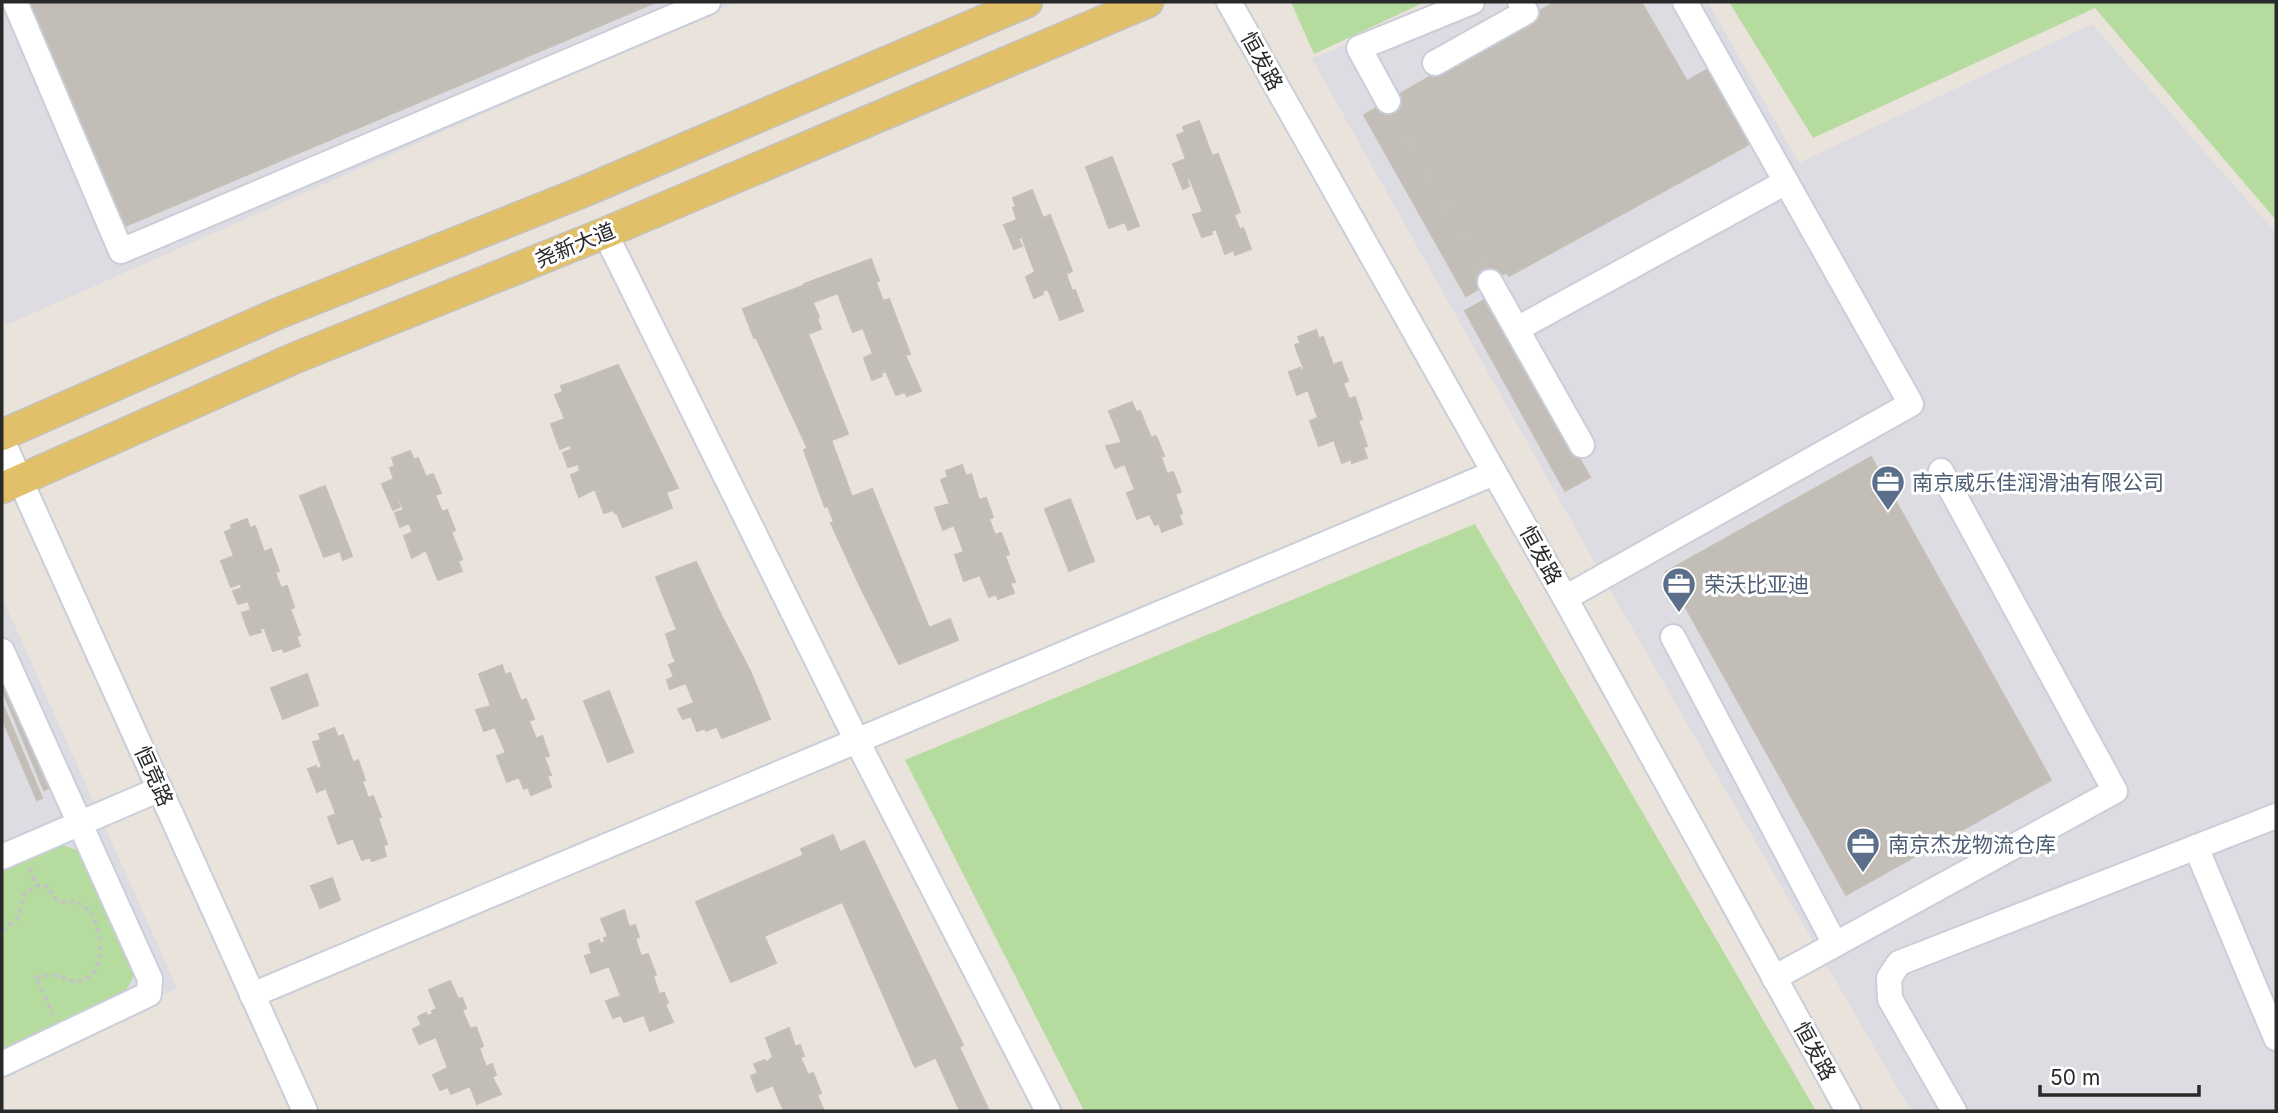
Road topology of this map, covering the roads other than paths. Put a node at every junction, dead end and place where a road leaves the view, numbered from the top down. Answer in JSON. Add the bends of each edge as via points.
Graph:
{"nodes":[{"id":1,"x":15,"y":2,"type":"edge"},
{"id":2,"x":708,"y":2,"type":"edge"},
{"id":3,"x":1027,"y":2,"type":"edge"},
{"id":4,"x":1148,"y":2,"type":"edge"},
{"id":5,"x":1229,"y":2,"type":"edge"},
{"id":6,"x":1472,"y":2,"type":"edge"},
{"id":7,"x":1520,"y":2,"type":"edge"},
{"id":8,"x":1685,"y":2,"type":"edge"},
{"id":9,"x":1435,"y":63,"type":"dead end"},
{"id":10,"x":1388,"y":101,"type":"tunnel mouth"},
{"id":11,"x":1786,"y":182,"type":"junction"},
{"id":12,"x":605,"y":233,"type":"junction"},
{"id":13,"x":1490,"y":282,"type":"tunnel mouth"},
{"id":14,"x":1517,"y":330,"type":"junction"},
{"id":15,"x":2,"y":438,"type":"edge"},
{"id":16,"x":1582,"y":445,"type":"dead end"},
{"id":17,"x":1941,"y":471,"type":"dead end"},
{"id":18,"x":1494,"y":473,"type":"junction"},
{"id":19,"x":11,"y":484,"type":"edge"},
{"id":20,"x":1565,"y":598,"type":"junction"},
{"id":21,"x":1673,"y":637,"type":"dead end"},
{"id":22,"x":2,"y":651,"type":"edge"},
{"id":23,"x":857,"y":741,"type":"junction"},
{"id":24,"x":160,"y":789,"type":"junction"},
{"id":25,"x":2276,"y":816,"type":"edge"},
{"id":26,"x":79,"y":824,"type":"junction"},
{"id":27,"x":2196,"y":847,"type":"junction"},
{"id":28,"x":2,"y":857,"type":"edge"},
{"id":29,"x":1835,"y":944,"type":"junction"},
{"id":30,"x":1774,"y":978,"type":"junction"},
{"id":31,"x":253,"y":995,"type":"junction"},
{"id":32,"x":2276,"y":1038,"type":"edge"},
{"id":33,"x":2,"y":1064,"type":"edge"},
{"id":34,"x":305,"y":1111,"type":"edge"},
{"id":35,"x":1048,"y":1111,"type":"edge"},
{"id":36,"x":1848,"y":1111,"type":"edge"},
{"id":37,"x":1954,"y":1111,"type":"edge"}],
"edges":[{"from":1,"to":2,"type":"street","via":[[121,251]]},
{"from":3,"to":15,"type":"main road","via":[[585,191],[277,314]]},
{"from":4,"to":12,"type":"main road","name":"尧新大道"},
{"from":5,"to":18,"type":"street","name":"恒发路"},
{"from":6,"to":10,"type":"street","via":[[1359,48]]},
{"from":7,"to":9,"type":"street","via":[[1526,12]]},
{"from":8,"to":11,"type":"street"},
{"from":11,"to":14,"type":"street"},
{"from":11,"to":20,"type":"street","via":[[1911,404]]},
{"from":12,"to":19,"type":"main road","name":"尧新大道","via":[[295,358]]},
{"from":12,"to":23,"type":"street"},
{"from":13,"to":14,"type":"street"},
{"from":14,"to":16,"type":"street"},
{"from":15,"to":19,"type":"street","name":"恒竞路"},
{"from":17,"to":29,"type":"street","via":[[2115,791]]},
{"from":18,"to":20,"type":"street","name":"恒发路"},
{"from":18,"to":23,"type":"street"},
{"from":19,"to":24,"type":"street","name":"恒竞路"},
{"from":20,"to":30,"type":"street","name":"恒发路"},
{"from":21,"to":29,"type":"street"},
{"from":22,"to":26,"type":"street"},
{"from":23,"to":31,"type":"street"},
{"from":23,"to":35,"type":"street"},
{"from":24,"to":26,"type":"street"},
{"from":24,"to":31,"type":"street","name":"恒竞路"},
{"from":25,"to":27,"type":"street"},
{"from":26,"to":28,"type":"street"},
{"from":26,"to":33,"type":"street","via":[[150,979],[149,995]]},
{"from":27,"to":32,"type":"street"},
{"from":27,"to":37,"type":"street","via":[[1899,963],[1889,978],[1890,999]]},
{"from":29,"to":30,"type":"street"},
{"from":30,"to":36,"type":"street","name":"恒发路"},
{"from":31,"to":34,"type":"street","name":"恒竞路"}]}
